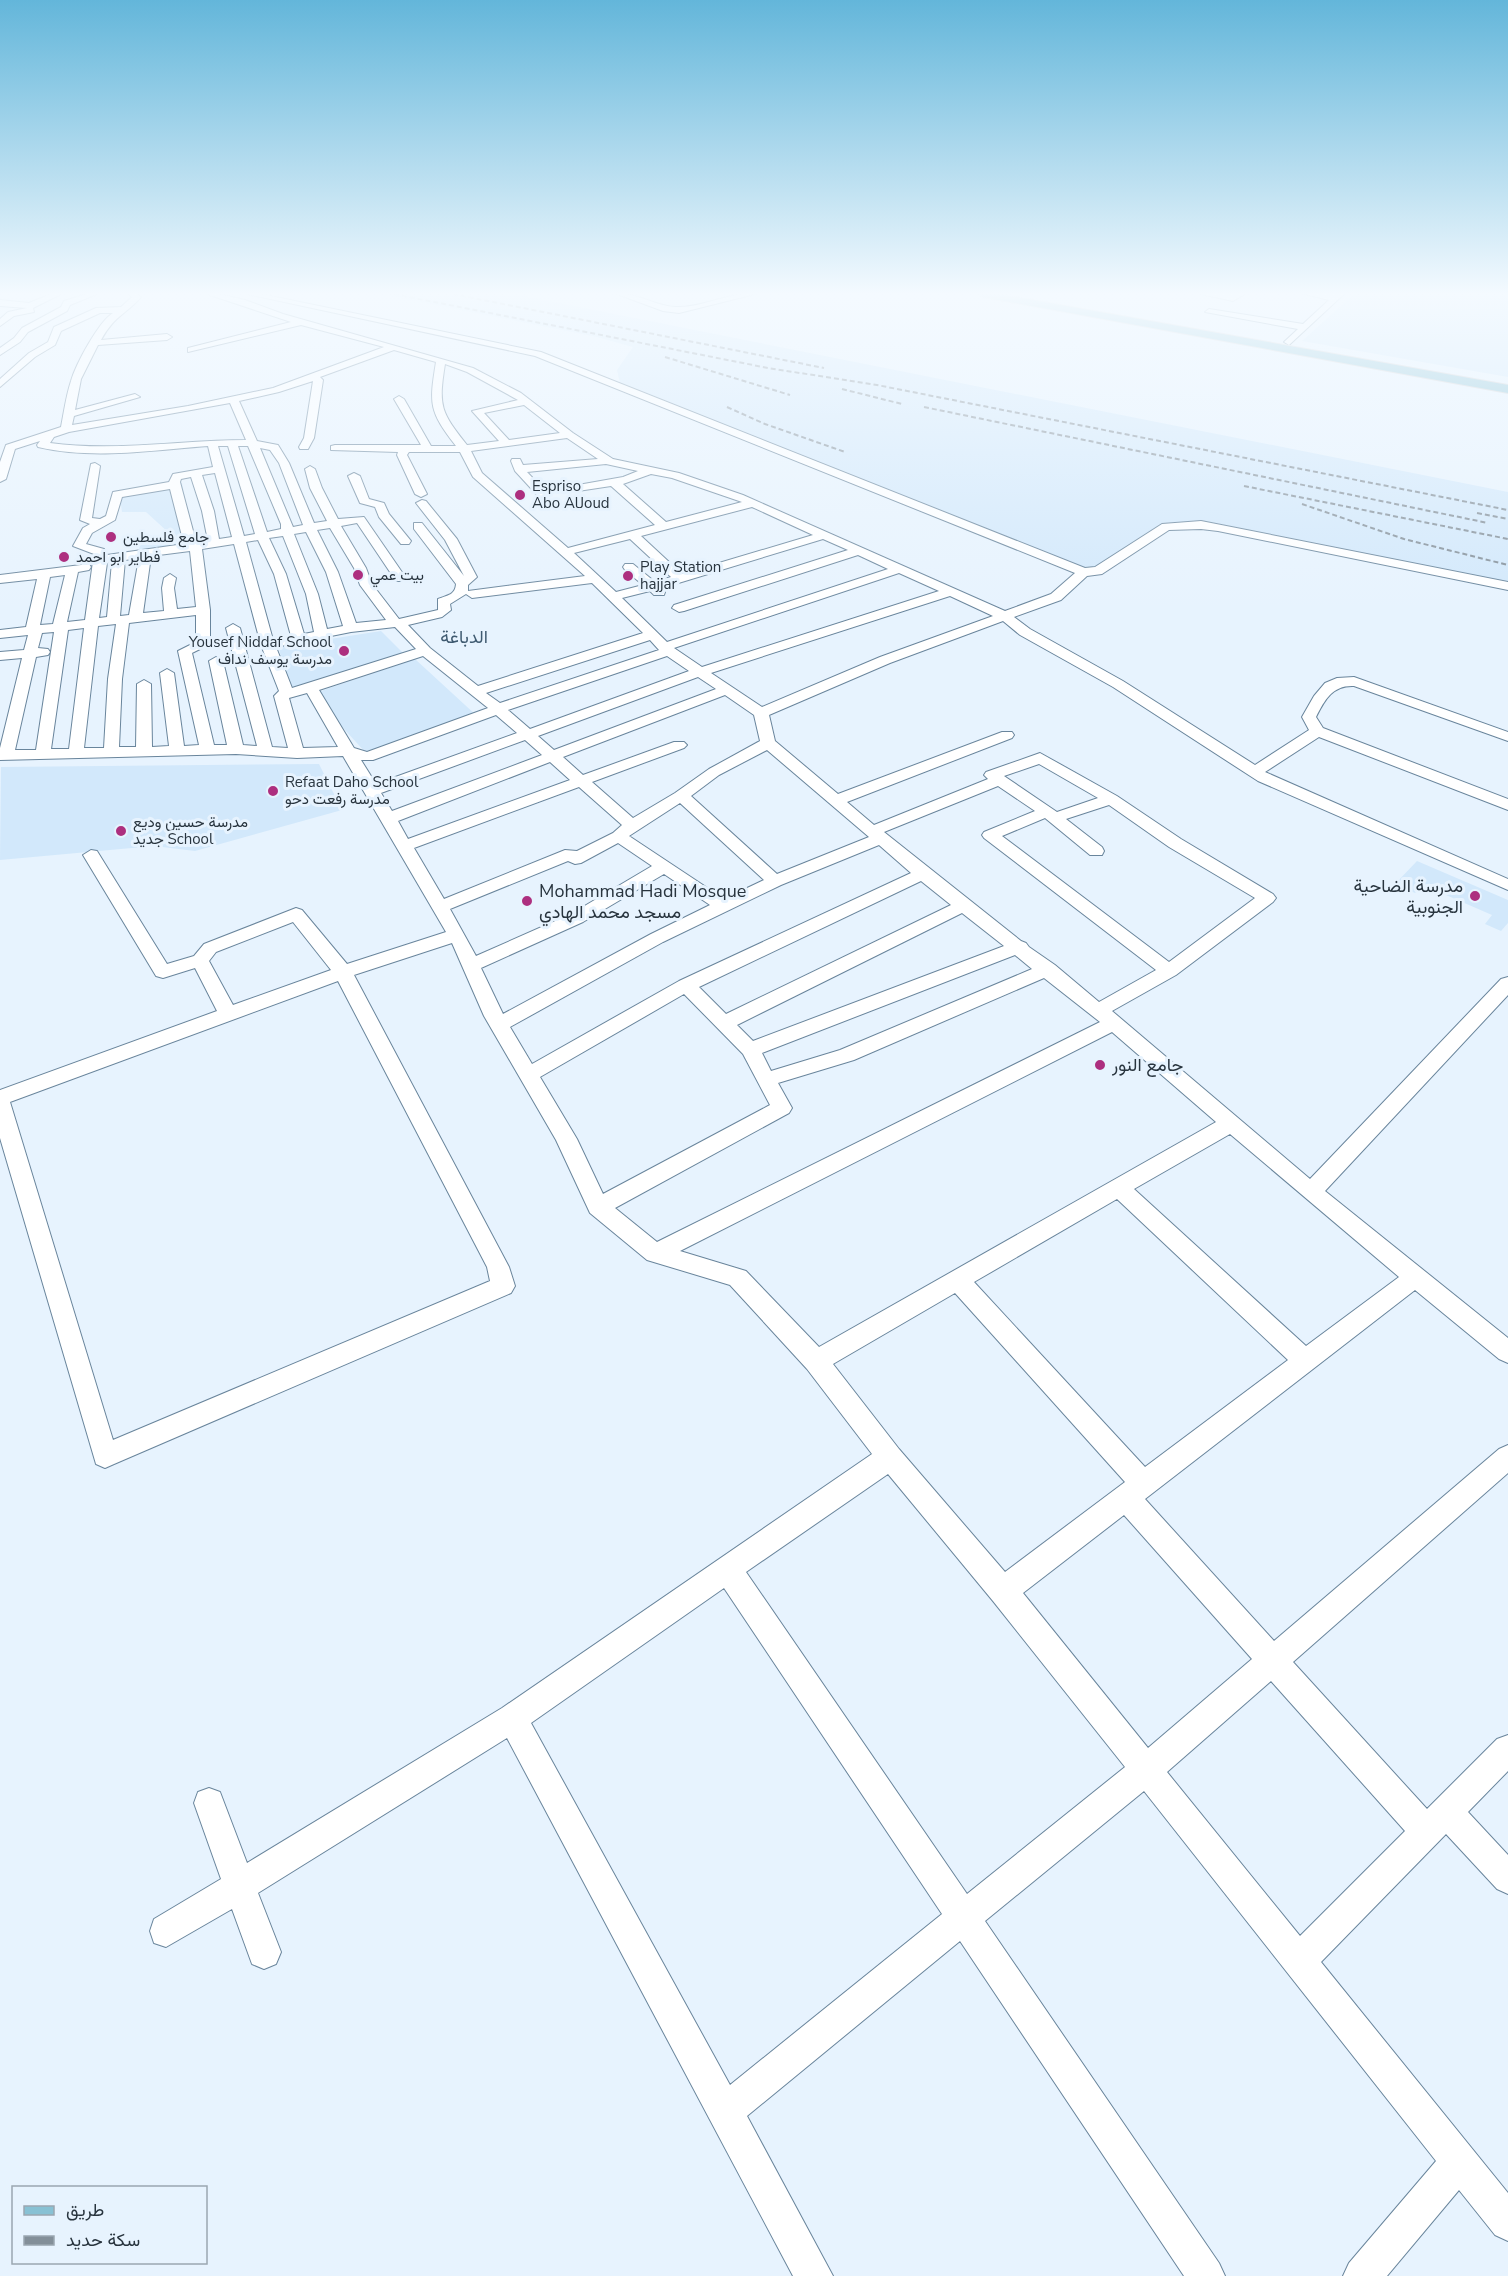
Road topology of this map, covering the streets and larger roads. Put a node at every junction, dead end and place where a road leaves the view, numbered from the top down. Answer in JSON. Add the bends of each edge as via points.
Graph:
{"nodes":[{"id":1,"x":72,"y":400,"type":"edge"},
{"id":2,"x":123,"y":400,"type":"edge"},
{"id":3,"x":233,"y":400,"type":"edge"},
{"id":4,"x":234,"y":400,"type":"edge"},
{"id":5,"x":315,"y":400,"type":"edge"},
{"id":6,"x":400,"y":400,"type":"edge"},
{"id":7,"x":436,"y":400,"type":"edge"},
{"id":8,"x":654,"y":400,"type":"edge"},
{"id":9,"x":526,"y":401,"type":"joint"},
{"id":10,"x":70,"y":414,"type":"junction"},
{"id":11,"x":66,"y":428,"type":"junction"},
{"id":12,"x":11,"y":435,"type":"dead end"},
{"id":13,"x":569,"y":435,"type":"junction"},
{"id":14,"x":49,"y":437,"type":"junction"},
{"id":15,"x":212,"y":443,"type":"junction"},
{"id":16,"x":232,"y":443,"type":"junction"},
{"id":17,"x":251,"y":443,"type":"junction"},
{"id":18,"x":506,"y":443,"type":"junction"},
{"id":19,"x":304,"y":447,"type":"dead end"},
{"id":20,"x":406,"y":447,"type":"junction"},
{"id":21,"x":427,"y":447,"type":"junction"},
{"id":22,"x":335,"y":448,"type":"dead end"},
{"id":23,"x":464,"y":449,"type":"junction"},
{"id":24,"x":4,"y":450,"type":"edge"},
{"id":25,"x":514,"y":455,"type":"dead end"},
{"id":26,"x":553,"y":456,"type":"dead end"},
{"id":27,"x":608,"y":461,"type":"junction"},
{"id":28,"x":95,"y":466,"type":"dead end"},
{"id":29,"x":218,"y":469,"type":"junction"},
{"id":30,"x":310,"y":469,"type":"dead end"},
{"id":31,"x":519,"y":469,"type":"junction"},
{"id":32,"x":649,"y":471,"type":"junction"},
{"id":33,"x":195,"y":472,"type":"junction"},
{"id":34,"x":354,"y":476,"type":"dead end"},
{"id":35,"x":569,"y":477,"type":"junction"},
{"id":36,"x":0,"y":479,"type":"edge"},
{"id":37,"x":615,"y":483,"type":"junction"},
{"id":38,"x":174,"y":485,"type":"junction"},
{"id":39,"x":542,"y":494,"type":"dead end"},
{"id":40,"x":585,"y":500,"type":"dead end"},
{"id":41,"x":753,"y":503,"type":"junction"},
{"id":42,"x":383,"y":515,"type":"junction"},
{"id":43,"x":360,"y":519,"type":"junction"},
{"id":44,"x":100,"y":523,"type":"junction"},
{"id":45,"x":333,"y":524,"type":"junction"},
{"id":46,"x":418,"y":526,"type":"dead end"},
{"id":47,"x":663,"y":526,"type":"junction"},
{"id":48,"x":310,"y":528,"type":"junction"},
{"id":49,"x":286,"y":531,"type":"junction"},
{"id":50,"x":632,"y":534,"type":"junction"},
{"id":51,"x":824,"y":535,"type":"junction"},
{"id":52,"x":262,"y":536,"type":"junction"},
{"id":53,"x":239,"y":540,"type":"junction"},
{"id":54,"x":405,"y":541,"type":"dead end"},
{"id":55,"x":214,"y":543,"type":"junction"},
{"id":56,"x":193,"y":546,"type":"junction"},
{"id":57,"x":859,"y":551,"type":"junction"},
{"id":58,"x":146,"y":552,"type":"junction"},
{"id":59,"x":565,"y":552,"type":"junction"},
{"id":60,"x":119,"y":557,"type":"junction"},
{"id":61,"x":100,"y":563,"type":"junction"},
{"id":62,"x":629,"y":567,"type":"dead end"},
{"id":63,"x":899,"y":569,"type":"junction"},
{"id":64,"x":72,"y":570,"type":"junction"},
{"id":65,"x":1084,"y":572,"type":"junction"},
{"id":66,"x":44,"y":574,"type":"junction"},
{"id":67,"x":170,"y":578,"type":"dead end"},
{"id":68,"x":400,"y":578,"type":"dead end"},
{"id":69,"x":0,"y":579,"type":"edge"},
{"id":70,"x":594,"y":579,"type":"junction"},
{"id":71,"x":680,"y":579,"type":"junction"},
{"id":72,"x":462,"y":584,"type":"junction"},
{"id":73,"x":652,"y":586,"type":"junction"},
{"id":74,"x":1508,"y":586,"type":"edge"},
{"id":75,"x":950,"y":592,"type":"junction"},
{"id":76,"x":472,"y":594,"type":"dead end"},
{"id":77,"x":612,"y":597,"type":"junction"},
{"id":78,"x":203,"y":610,"type":"junction"},
{"id":79,"x":171,"y":615,"type":"junction"},
{"id":80,"x":1004,"y":616,"type":"junction"},
{"id":81,"x":124,"y":619,"type":"junction"},
{"id":82,"x":93,"y":623,"type":"junction"},
{"id":83,"x":397,"y":623,"type":"junction"},
{"id":84,"x":61,"y":627,"type":"junction"},
{"id":85,"x":233,"y":628,"type":"dead end"},
{"id":86,"x":351,"y":628,"type":"junction"},
{"id":87,"x":34,"y":630,"type":"junction"},
{"id":88,"x":5,"y":633,"type":"edge"},
{"id":89,"x":321,"y":633,"type":"junction"},
{"id":90,"x":297,"y":638,"type":"junction"},
{"id":91,"x":662,"y":644,"type":"junction"},
{"id":92,"x":268,"y":645,"type":"junction"},
{"id":93,"x":88,"y":646,"type":"junction"},
{"id":94,"x":57,"y":650,"type":"junction"},
{"id":95,"x":425,"y":651,"type":"junction"},
{"id":96,"x":30,"y":653,"type":"junction"},
{"id":97,"x":1,"y":660,"type":"edge"},
{"id":98,"x":216,"y":661,"type":"dead end"},
{"id":99,"x":167,"y":672,"type":"dead end"},
{"id":100,"x":699,"y":672,"type":"junction"},
{"id":101,"x":144,"y":684,"type":"dead end"},
{"id":102,"x":311,"y":688,"type":"junction"},
{"id":103,"x":726,"y":690,"type":"junction"},
{"id":104,"x":476,"y":691,"type":"junction"},
{"id":105,"x":287,"y":693,"type":"junction"},
{"id":106,"x":498,"y":709,"type":"junction"},
{"id":107,"x":761,"y":713,"type":"junction"},
{"id":108,"x":1318,"y":731,"type":"junction"},
{"id":109,"x":528,"y":735,"type":"junction"},
{"id":110,"x":1006,"y":735,"type":"dead end"},
{"id":111,"x":1508,"y":737,"type":"edge"},
{"id":112,"x":768,"y":743,"type":"junction"},
{"id":113,"x":679,"y":744,"type":"dead end"},
{"id":114,"x":236,"y":749,"type":"junction"},
{"id":115,"x":177,"y":750,"type":"junction"},
{"id":116,"x":208,"y":750,"type":"junction"},
{"id":117,"x":144,"y":751,"type":"junction"},
{"id":118,"x":348,"y":751,"type":"junction"},
{"id":119,"x":111,"y":752,"type":"junction"},
{"id":120,"x":266,"y":752,"type":"junction"},
{"id":121,"x":76,"y":753,"type":"junction"},
{"id":122,"x":297,"y":753,"type":"junction"},
{"id":123,"x":43,"y":754,"type":"junction"},
{"id":124,"x":3,"y":755,"type":"edge"},
{"id":125,"x":552,"y":756,"type":"junction"},
{"id":126,"x":1255,"y":772,"type":"junction"},
{"id":127,"x":580,"y":780,"type":"junction"},
{"id":128,"x":999,"y":780,"type":"junction"},
{"id":129,"x":372,"y":791,"type":"junction"},
{"id":130,"x":681,"y":796,"type":"junction"},
{"id":131,"x":1111,"y":799,"type":"junction"},
{"id":132,"x":837,"y":800,"type":"junction"},
{"id":133,"x":1508,"y":805,"type":"edge"},
{"id":134,"x":1051,"y":815,"type":"junction"},
{"id":135,"x":387,"y":819,"type":"junction"},
{"id":136,"x":626,"y":830,"type":"junction"},
{"id":137,"x":877,"y":834,"type":"junction"},
{"id":138,"x":404,"y":846,"type":"junction"},
{"id":139,"x":1096,"y":851,"type":"dead end"},
{"id":140,"x":91,"y":855,"type":"dead end"},
{"id":141,"x":664,"y":866,"type":"junction"},
{"id":142,"x":923,"y":873,"type":"junction"},
{"id":143,"x":775,"y":881,"type":"junction"},
{"id":144,"x":1508,"y":885,"type":"edge"},
{"id":145,"x":965,"y":905,"type":"junction"},
{"id":146,"x":723,"y":906,"type":"junction"},
{"id":147,"x":439,"y":907,"type":"junction"},
{"id":148,"x":457,"y":935,"type":"junction"},
{"id":149,"x":1020,"y":947,"type":"junction"},
{"id":150,"x":200,"y":960,"type":"junction"},
{"id":151,"x":471,"y":965,"type":"junction"},
{"id":152,"x":1048,"y":969,"type":"junction"},
{"id":153,"x":1168,"y":971,"type":"junction"},
{"id":154,"x":343,"y":972,"type":"junction"},
{"id":155,"x":1508,"y":983,"type":"edge"},
{"id":156,"x":686,"y":986,"type":"junction"},
{"id":157,"x":228,"y":1014,"type":"junction"},
{"id":158,"x":1106,"y":1017,"type":"junction"},
{"id":159,"x":724,"y":1023,"type":"junction"},
{"id":160,"x":499,"y":1024,"type":"junction"},
{"id":161,"x":750,"y":1050,"type":"junction"},
{"id":162,"x":530,"y":1074,"type":"junction"},
{"id":163,"x":768,"y":1079,"type":"junction"},
{"id":164,"x":0,"y":1098,"type":"edge"},
{"id":165,"x":0,"y":1103,"type":"edge"},
{"id":166,"x":1232,"y":1123,"type":"junction"},
{"id":167,"x":1120,"y":1189,"type":"junction"},
{"id":168,"x":1311,"y":1192,"type":"junction"},
{"id":169,"x":598,"y":1207,"type":"junction"},
{"id":170,"x":655,"y":1253,"type":"junction"},
{"id":171,"x":1417,"y":1276,"type":"junction"},
{"id":172,"x":958,"y":1280,"type":"junction"},
{"id":173,"x":1508,"y":1352,"type":"edge"},
{"id":174,"x":816,"y":1361,"type":"junction"},
{"id":175,"x":1306,"y":1361,"type":"junction"},
{"id":176,"x":890,"y":1457,"type":"junction"},
{"id":177,"x":1508,"y":1457,"type":"edge"},
{"id":178,"x":1135,"y":1491,"type":"junction"},
{"id":179,"x":728,"y":1569,"type":"junction"},
{"id":180,"x":1003,"y":1591,"type":"junction"},
{"id":181,"x":1272,"y":1661,"type":"junction"},
{"id":182,"x":512,"y":1718,"type":"junction"},
{"id":183,"x":1508,"y":1750,"type":"edge"},
{"id":184,"x":1146,"y":1770,"type":"junction"},
{"id":185,"x":209,"y":1803,"type":"dead end"},
{"id":186,"x":1436,"y":1822,"type":"junction"},
{"id":187,"x":1508,"y":1878,"type":"edge"},
{"id":188,"x":239,"y":1884,"type":"junction"},
{"id":189,"x":964,"y":1916,"type":"junction"},
{"id":190,"x":166,"y":1931,"type":"dead end"},
{"id":191,"x":264,"y":1952,"type":"dead end"},
{"id":192,"x":1298,"y":1961,"type":"junction"},
{"id":193,"x":725,"y":2111,"type":"junction"},
{"id":194,"x":1460,"y":2161,"type":"junction"},
{"id":195,"x":1508,"y":2222,"type":"edge"},
{"id":196,"x":814,"y":2276,"type":"edge"},
{"id":197,"x":1206,"y":2276,"type":"edge"},
{"id":198,"x":1362,"y":2276,"type":"edge"}],
"edges":[{"from":1,"to":10,"type":"street"},
{"from":2,"to":10,"type":"street"},
{"from":3,"to":11,"type":"street"},
{"from":4,"to":17,"type":"street"},
{"from":5,"to":19,"type":"street"},
{"from":6,"to":21,"type":"street"},
{"from":7,"to":23,"type":"street","via":[[441,419]]},
{"from":8,"to":65,"type":"street"},
{"from":9,"to":13,"type":"street"},
{"from":9,"to":18,"type":"street","via":[[477,411]]},
{"from":10,"to":11,"type":"street"},
{"from":11,"to":12,"type":"street"},
{"from":11,"to":14,"type":"street"},
{"from":13,"to":18,"type":"street"},
{"from":13,"to":27,"type":"street"},
{"from":14,"to":15,"type":"street","via":[[42,445],[76,450],[156,449]]},
{"from":14,"to":24,"type":"street"},
{"from":15,"to":16,"type":"street"},
{"from":15,"to":29,"type":"street"},
{"from":16,"to":17,"type":"street"},
{"from":16,"to":52,"type":"street"},
{"from":17,"to":48,"type":"street","via":[[274,447]]},
{"from":17,"to":49,"type":"street","via":[[287,525]]},
{"from":18,"to":23,"type":"street"},
{"from":20,"to":21,"type":"street"},
{"from":20,"to":22,"type":"street"},
{"from":20,"to":72,"type":"street","via":[[404,463],[471,578]]},
{"from":21,"to":23,"type":"street"},
{"from":23,"to":59,"type":"street","via":[[477,475]]},
{"from":24,"to":36,"type":"street"},
{"from":25,"to":31,"type":"street"},
{"from":26,"to":35,"type":"street"},
{"from":27,"to":32,"type":"street"},
{"from":27,"to":35,"type":"street"},
{"from":28,"to":44,"type":"street","via":[[86,520]]},
{"from":29,"to":33,"type":"street"},
{"from":29,"to":53,"type":"street"},
{"from":30,"to":45,"type":"street"},
{"from":31,"to":35,"type":"street"},
{"from":31,"to":39,"type":"street"},
{"from":32,"to":37,"type":"street"},
{"from":32,"to":41,"type":"street","via":[[682,477]]},
{"from":33,"to":38,"type":"street","via":[[177,476]]},
{"from":33,"to":55,"type":"street"},
{"from":34,"to":42,"type":"street","via":[[363,501],[378,504]]},
{"from":35,"to":37,"type":"street"},
{"from":35,"to":40,"type":"street"},
{"from":37,"to":47,"type":"street"},
{"from":38,"to":44,"type":"street","via":[[117,494],[111,518]]},
{"from":38,"to":56,"type":"street"},
{"from":41,"to":47,"type":"street"},
{"from":41,"to":51,"type":"street"},
{"from":42,"to":43,"type":"street"},
{"from":42,"to":54,"type":"street"},
{"from":43,"to":45,"type":"street"},
{"from":43,"to":68,"type":"street"},
{"from":44,"to":61,"type":"street","via":[[84,534],[79,546],[100,552]]},
{"from":45,"to":48,"type":"street"},
{"from":45,"to":83,"type":"street","via":[[366,585]]},
{"from":46,"to":72,"type":"street"},
{"from":47,"to":50,"type":"street"},
{"from":48,"to":49,"type":"street"},
{"from":48,"to":86,"type":"street","via":[[332,572]]},
{"from":49,"to":52,"type":"street"},
{"from":49,"to":89,"type":"street","via":[[312,594]]},
{"from":50,"to":59,"type":"street"},
{"from":50,"to":71,"type":"street"},
{"from":51,"to":57,"type":"street"},
{"from":51,"to":71,"type":"street"},
{"from":52,"to":53,"type":"street"},
{"from":52,"to":90,"type":"street","via":[[280,574]]},
{"from":53,"to":55,"type":"street"},
{"from":53,"to":92,"type":"street"},
{"from":55,"to":56,"type":"street"},
{"from":56,"to":58,"type":"street"},
{"from":56,"to":78,"type":"street"},
{"from":57,"to":63,"type":"street"},
{"from":57,"to":73,"type":"street","via":[[684,612]]},
{"from":58,"to":60,"type":"street"},
{"from":58,"to":81,"type":"street","via":[[136,605]]},
{"from":59,"to":70,"type":"street"},
{"from":60,"to":61,"type":"street"},
{"from":60,"to":81,"type":"street"},
{"from":61,"to":64,"type":"street"},
{"from":61,"to":82,"type":"street"},
{"from":62,"to":73,"type":"street"},
{"from":63,"to":75,"type":"street"},
{"from":63,"to":91,"type":"street"},
{"from":64,"to":66,"type":"street"},
{"from":64,"to":84,"type":"street"},
{"from":65,"to":74,"type":"street","via":[[1098,572],[1166,527],[1201,525]]},
{"from":65,"to":80,"type":"street","via":[[1056,597]]},
{"from":66,"to":69,"type":"street"},
{"from":66,"to":87,"type":"street"},
{"from":67,"to":79,"type":"street"},
{"from":70,"to":76,"type":"street"},
{"from":70,"to":77,"type":"street"},
{"from":71,"to":73,"type":"street"},
{"from":72,"to":83,"type":"street","via":[[458,598],[443,602],[441,612]]},
{"from":73,"to":77,"type":"street"},
{"from":75,"to":80,"type":"street"},
{"from":75,"to":100,"type":"street"},
{"from":77,"to":91,"type":"street"},
{"from":78,"to":79,"type":"street"},
{"from":78,"to":116,"type":"street","via":[[203,644],[184,651]]},
{"from":79,"to":81,"type":"street"},
{"from":80,"to":107,"type":"street","via":[[885,660]]},
{"from":80,"to":126,"type":"street"},
{"from":81,"to":82,"type":"street"},
{"from":81,"to":119,"type":"street","via":[[115,679]]},
{"from":82,"to":84,"type":"street"},
{"from":82,"to":93,"type":"street"},
{"from":83,"to":86,"type":"street"},
{"from":83,"to":95,"type":"street"},
{"from":84,"to":87,"type":"street"},
{"from":84,"to":94,"type":"street"},
{"from":85,"to":120,"type":"street"},
{"from":86,"to":89,"type":"street"},
{"from":87,"to":88,"type":"street"},
{"from":87,"to":96,"type":"street"},
{"from":88,"to":97,"type":"street"},
{"from":89,"to":90,"type":"street"},
{"from":90,"to":92,"type":"street"},
{"from":91,"to":100,"type":"street"},
{"from":91,"to":104,"type":"street"},
{"from":91,"to":106,"type":"street"},
{"from":92,"to":105,"type":"street"},
{"from":93,"to":94,"type":"street"},
{"from":93,"to":121,"type":"street"},
{"from":94,"to":96,"type":"street"},
{"from":94,"to":123,"type":"street"},
{"from":95,"to":102,"type":"street"},
{"from":95,"to":104,"type":"street"},
{"from":96,"to":97,"type":"street"},
{"from":96,"to":124,"type":"street"},
{"from":98,"to":114,"type":"street"},
{"from":99,"to":115,"type":"street"},
{"from":100,"to":103,"type":"street"},
{"from":100,"to":109,"type":"street"},
{"from":101,"to":117,"type":"street"},
{"from":102,"to":105,"type":"street"},
{"from":102,"to":118,"type":"street"},
{"from":103,"to":107,"type":"street"},
{"from":103,"to":125,"type":"street"},
{"from":104,"to":106,"type":"street"},
{"from":105,"to":122,"type":"street","via":[[281,696]]},
{"from":106,"to":109,"type":"street"},
{"from":106,"to":118,"type":"street","via":[[368,757]]},
{"from":107,"to":112,"type":"street"},
{"from":108,"to":111,"type":"street","via":[[1311,724],[1311,711],[1331,685],[1351,679]]},
{"from":108,"to":126,"type":"street"},
{"from":108,"to":133,"type":"street"},
{"from":109,"to":125,"type":"street"},
{"from":109,"to":129,"type":"street"},
{"from":110,"to":132,"type":"street"},
{"from":112,"to":130,"type":"street","via":[[714,772]]},
{"from":112,"to":132,"type":"street"},
{"from":113,"to":127,"type":"street"},
{"from":114,"to":116,"type":"street"},
{"from":114,"to":120,"type":"street"},
{"from":115,"to":116,"type":"street"},
{"from":115,"to":117,"type":"street"},
{"from":117,"to":119,"type":"street"},
{"from":118,"to":122,"type":"street"},
{"from":118,"to":129,"type":"street"},
{"from":119,"to":121,"type":"street"},
{"from":120,"to":122,"type":"street"},
{"from":121,"to":123,"type":"street"},
{"from":123,"to":124,"type":"street"},
{"from":125,"to":127,"type":"street"},
{"from":125,"to":135,"type":"street"},
{"from":126,"to":144,"type":"street"},
{"from":127,"to":136,"type":"street"},
{"from":127,"to":138,"type":"street"},
{"from":128,"to":131,"type":"street","via":[[992,775],[1040,758]]},
{"from":128,"to":134,"type":"street"},
{"from":128,"to":137,"type":"street"},
{"from":129,"to":135,"type":"street"},
{"from":130,"to":136,"type":"street"},
{"from":130,"to":143,"type":"street"},
{"from":131,"to":134,"type":"street"},
{"from":131,"to":153,"type":"street","via":[[1267,898]]},
{"from":132,"to":137,"type":"street"},
{"from":134,"to":139,"type":"street"},
{"from":134,"to":153,"type":"street","via":[[990,835]]},
{"from":135,"to":138,"type":"street"},
{"from":136,"to":141,"type":"street"},
{"from":136,"to":147,"type":"street","via":[[575,859],[571,854]]},
{"from":137,"to":142,"type":"street"},
{"from":137,"to":143,"type":"street"},
{"from":138,"to":147,"type":"street"},
{"from":140,"to":150,"type":"street","via":[[163,972]]},
{"from":141,"to":146,"type":"street"},
{"from":141,"to":151,"type":"street","via":[[577,918]]},
{"from":142,"to":145,"type":"street"},
{"from":142,"to":156,"type":"street"},
{"from":143,"to":146,"type":"street"},
{"from":145,"to":149,"type":"street"},
{"from":145,"to":159,"type":"street"},
{"from":146,"to":160,"type":"street"},
{"from":147,"to":148,"type":"street"},
{"from":148,"to":151,"type":"street"},
{"from":148,"to":154,"type":"street"},
{"from":149,"to":152,"type":"street"},
{"from":149,"to":161,"type":"street"},
{"from":150,"to":154,"type":"street","via":[[210,948],[296,914]]},
{"from":150,"to":157,"type":"street"},
{"from":151,"to":160,"type":"street"},
{"from":152,"to":158,"type":"street"},
{"from":152,"to":163,"type":"street","via":[[847,1055]]},
{"from":153,"to":158,"type":"street"},
{"from":154,"to":157,"type":"street"},
{"from":154,"to":165,"type":"street","via":[[498,1267],[503,1286],[105,1456]]},
{"from":155,"to":168,"type":"street"},
{"from":156,"to":159,"type":"street"},
{"from":156,"to":162,"type":"street"},
{"from":157,"to":164,"type":"street"},
{"from":158,"to":166,"type":"street"},
{"from":158,"to":170,"type":"street"},
{"from":159,"to":161,"type":"street"},
{"from":160,"to":162,"type":"street"},
{"from":161,"to":163,"type":"street"},
{"from":162,"to":169,"type":"street"},
{"from":163,"to":169,"type":"street","via":[[782,1108]]},
{"from":166,"to":167,"type":"street"},
{"from":166,"to":168,"type":"street"},
{"from":167,"to":172,"type":"street"},
{"from":167,"to":175,"type":"street"},
{"from":168,"to":171,"type":"street"},
{"from":169,"to":170,"type":"street"},
{"from":170,"to":174,"type":"street","via":[[738,1278]]},
{"from":171,"to":173,"type":"street"},
{"from":171,"to":175,"type":"street"},
{"from":172,"to":174,"type":"street"},
{"from":172,"to":178,"type":"street"},
{"from":174,"to":176,"type":"street"},
{"from":175,"to":178,"type":"street"},
{"from":176,"to":179,"type":"street"},
{"from":176,"to":180,"type":"street"},
{"from":177,"to":181,"type":"street"},
{"from":178,"to":180,"type":"street"},
{"from":178,"to":181,"type":"street"},
{"from":179,"to":182,"type":"street"},
{"from":179,"to":189,"type":"street"},
{"from":180,"to":184,"type":"street"},
{"from":181,"to":184,"type":"street"},
{"from":181,"to":186,"type":"street"},
{"from":182,"to":188,"type":"street"},
{"from":182,"to":193,"type":"street"},
{"from":183,"to":186,"type":"street"},
{"from":184,"to":189,"type":"street"},
{"from":184,"to":192,"type":"street"},
{"from":185,"to":188,"type":"street"},
{"from":186,"to":187,"type":"street"},
{"from":186,"to":192,"type":"street"},
{"from":188,"to":190,"type":"street"},
{"from":188,"to":191,"type":"street"},
{"from":189,"to":193,"type":"street"},
{"from":189,"to":197,"type":"street"},
{"from":192,"to":194,"type":"street"},
{"from":193,"to":196,"type":"street"},
{"from":194,"to":195,"type":"street"},
{"from":194,"to":198,"type":"street"}]}
